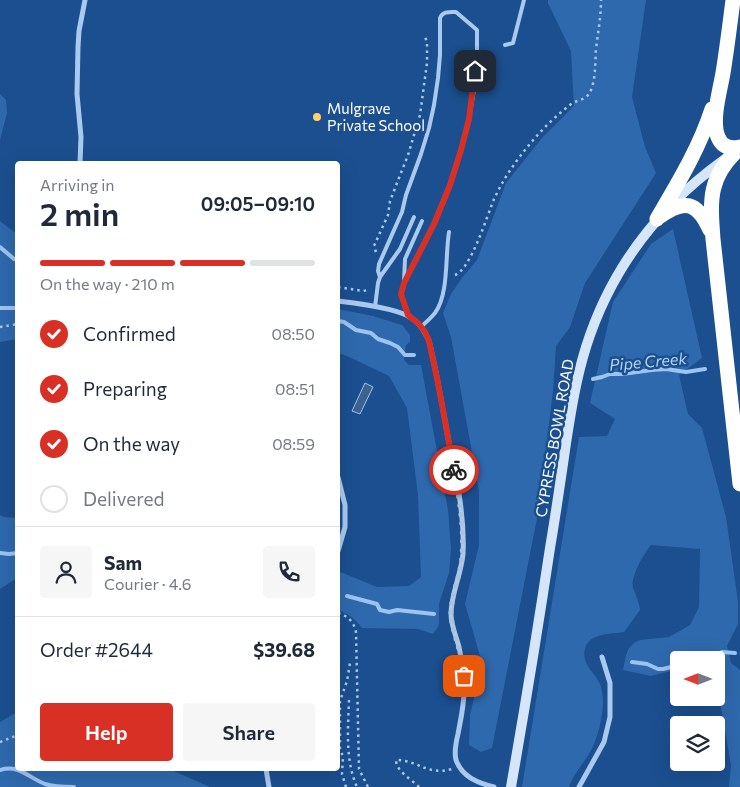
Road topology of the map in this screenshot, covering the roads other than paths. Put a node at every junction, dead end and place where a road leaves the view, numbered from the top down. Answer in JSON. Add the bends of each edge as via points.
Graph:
{"nodes":[{"id":1,"x":84,"y":0,"type":"edge"},
{"id":2,"x":524,"y":0,"type":"edge"},
{"id":3,"x":733,"y":0,"type":"edge"},
{"id":4,"x":505,"y":44,"type":"dead end"},
{"id":5,"x":723,"y":74,"type":"junction"},
{"id":6,"x":740,"y":148,"type":"edge"},
{"id":7,"x":80,"y":161,"type":"edge"},
{"id":8,"x":414,"y":217,"type":"dead end"},
{"id":9,"x":657,"y":219,"type":"junction"},
{"id":10,"x":422,"y":221,"type":"dead end"},
{"id":11,"x":450,"y":232,"type":"dead end"},
{"id":12,"x":713,"y":239,"type":"junction"},
{"id":13,"x":380,"y":277,"type":"junction"},
{"id":14,"x":404,"y":283,"type":"junction"},
{"id":15,"x":340,"y":301,"type":"edge"},
{"id":16,"x":375,"y":306,"type":"junction"},
{"id":17,"x":408,"y":315,"type":"junction"},
{"id":18,"x":421,"y":327,"type":"junction"},
{"id":19,"x":740,"y":484,"type":"edge"},
{"id":20,"x":340,"y":485,"type":"edge"},
{"id":21,"x":340,"y":544,"type":"edge"},
{"id":22,"x":602,"y":657,"type":"dead end"},
{"id":23,"x":266,"y":771,"type":"edge"},
{"id":24,"x":269,"y":787,"type":"edge"},
{"id":25,"x":494,"y":787,"type":"edge"},
{"id":26,"x":511,"y":787,"type":"edge"},
{"id":27,"x":579,"y":787,"type":"edge"}],
"edges":[{"from":1,"to":7,"type":"street","via":[[78,47]]},
{"from":2,"to":4,"type":"lane","via":[[513,43]]},
{"from":3,"to":5,"type":"highway"},
{"from":5,"to":6,"type":"highway","via":[[716,116],[718,137],[728,148]]},
{"from":5,"to":9,"type":"highway","via":[[696,152]]},
{"from":6,"to":9,"type":"street","name":"CYPRESS BOWL ROAD","via":[[699,179]]},
{"from":6,"to":12,"type":"highway","via":[[720,171],[715,183],[711,205]]},
{"from":8,"to":13,"type":"lane","via":[[400,249]]},
{"from":9,"to":12,"type":"highway","via":[[679,206],[693,207],[704,217]]},
{"from":9,"to":26,"type":"street","name":"CYPRESS BOWL ROAD","via":[[617,275],[595,322],[578,375]]},
{"from":10,"to":14,"type":"lane","via":[[405,260]]},
{"from":11,"to":18,"type":"lane","via":[[440,304]]},
{"from":12,"to":19,"type":"highway"},
{"from":13,"to":14,"type":"lane","via":[[379,264],[402,212],[434,105],[440,18],[445,12],[456,12],[477,30],[469,119],[447,192]]},
{"from":13,"to":16,"type":"lane"},
{"from":14,"to":17,"type":"lane","via":[[401,294]]},
{"from":15,"to":16,"type":"street"},
{"from":16,"to":17,"type":"street"},
{"from":17,"to":18,"type":"street"},
{"from":18,"to":25,"type":"street","via":[[432,352],[462,518],[462,555],[451,613],[464,685],[455,757],[464,774]]},
{"from":20,"to":21,"type":"street","via":[[345,505],[345,527]]},
{"from":22,"to":27,"type":"street","via":[[610,683],[610,717],[604,742]]},
{"from":23,"to":24,"type":"street"}]}
